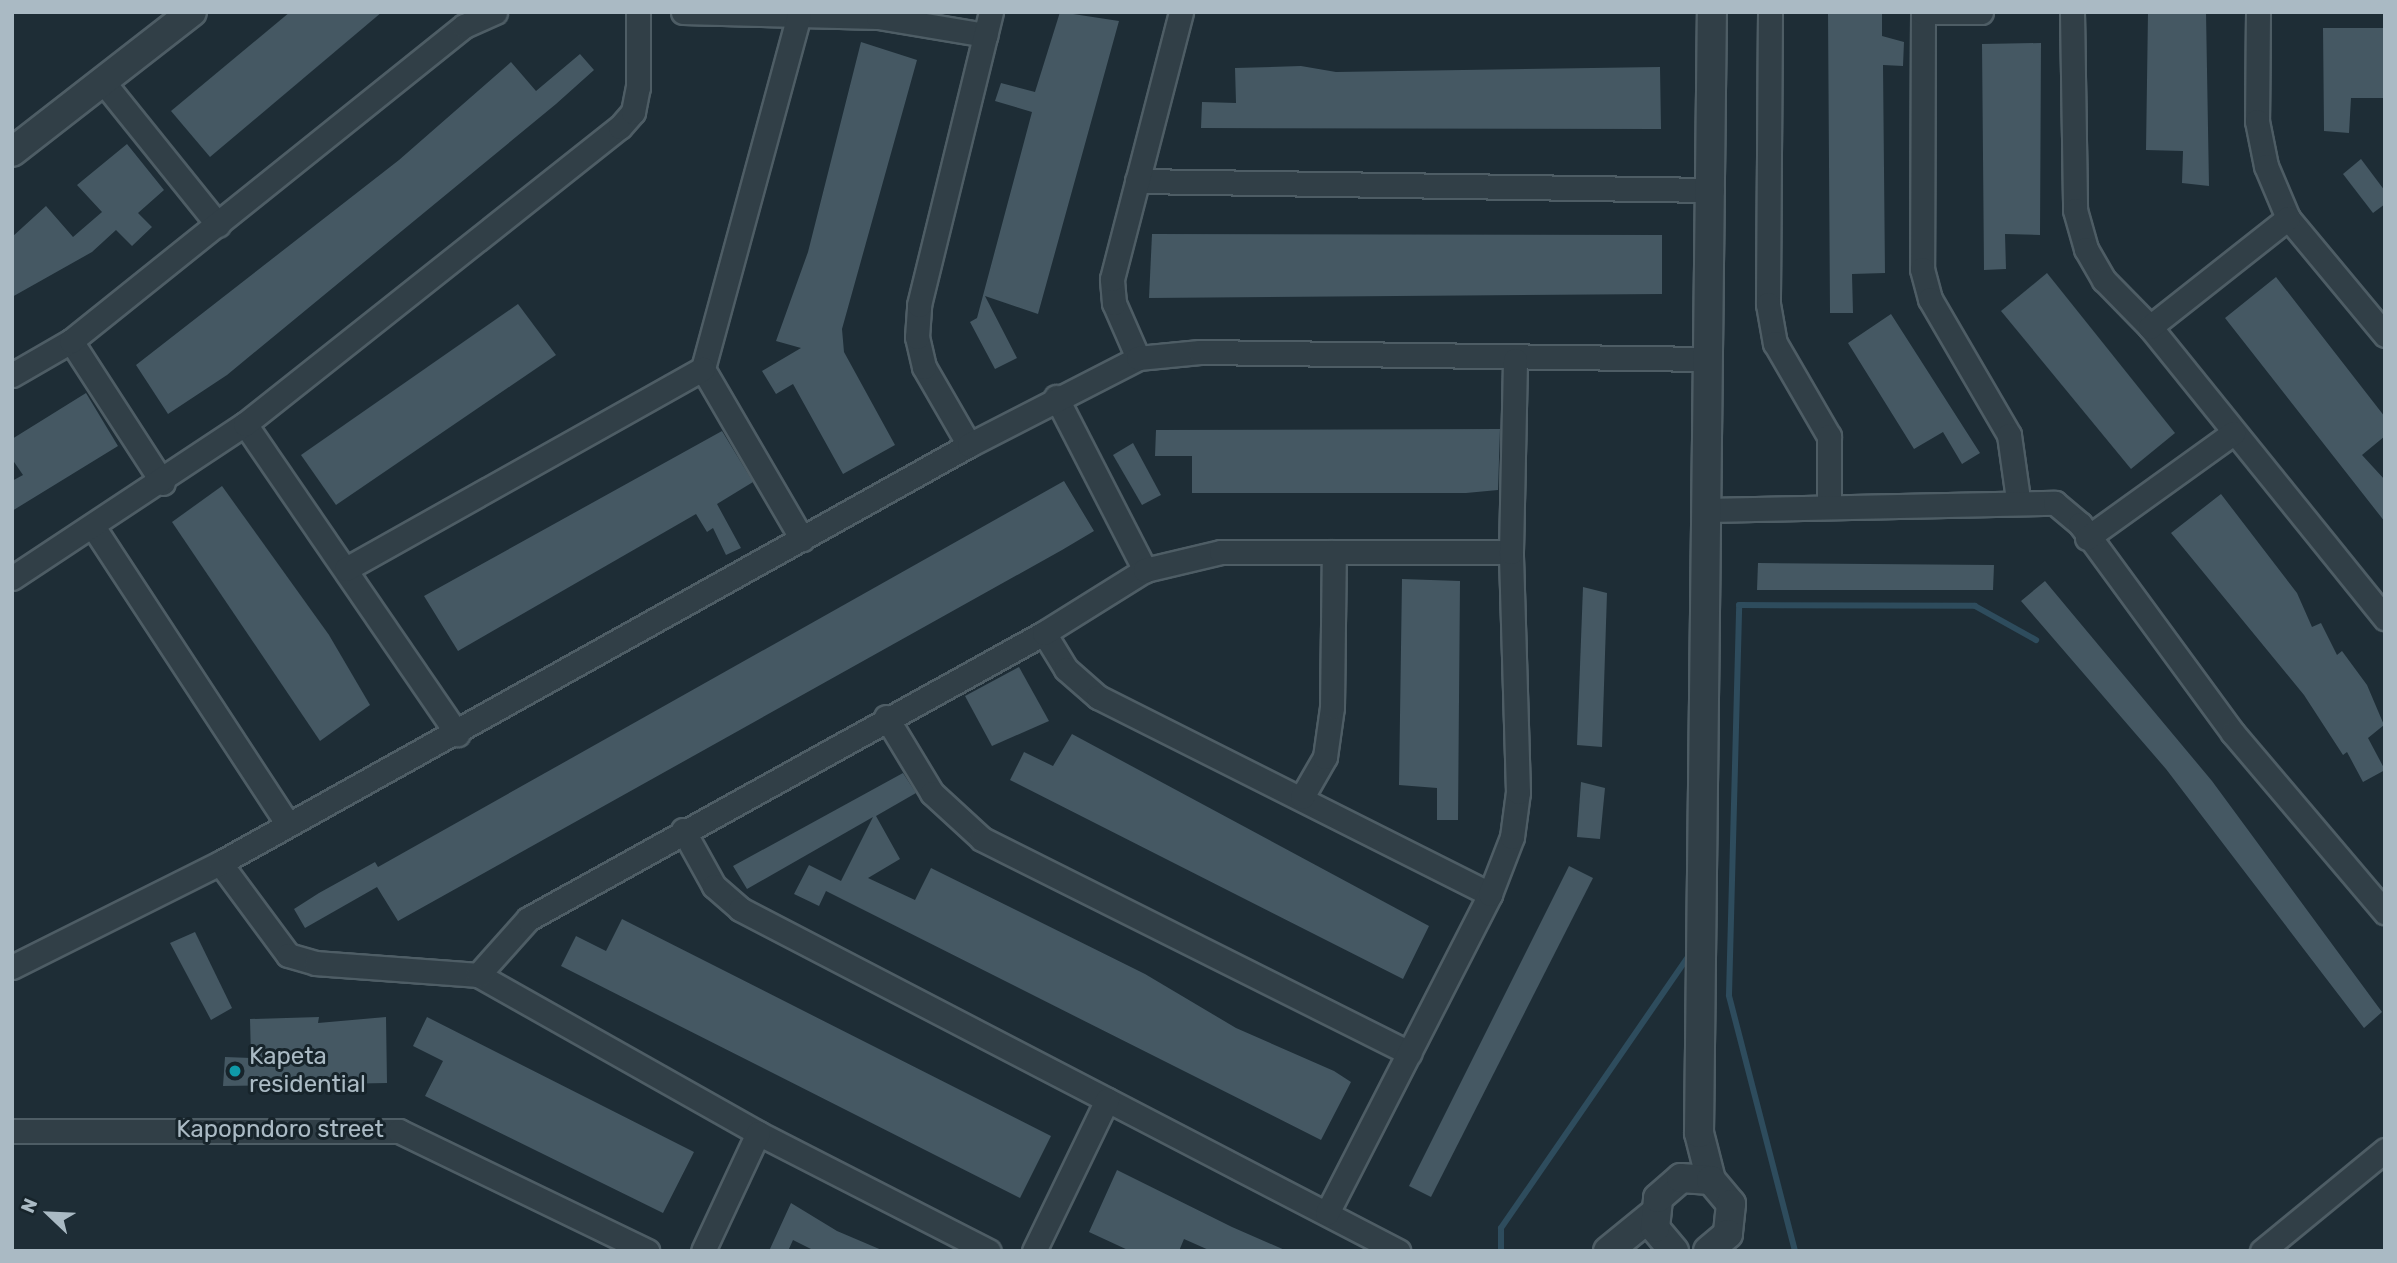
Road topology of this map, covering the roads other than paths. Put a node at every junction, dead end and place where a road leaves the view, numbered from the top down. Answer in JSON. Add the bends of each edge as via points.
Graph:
{"nodes":[{"id":1,"x":192,"y":12,"type":"edge"},
{"id":2,"x":495,"y":12,"type":"edge"},
{"id":3,"x":638,"y":12,"type":"edge"},
{"id":4,"x":683,"y":12,"type":"edge"},
{"id":5,"x":991,"y":12,"type":"edge"},
{"id":6,"x":1181,"y":12,"type":"edge"},
{"id":7,"x":1712,"y":12,"type":"edge"},
{"id":8,"x":1770,"y":12,"type":"edge"},
{"id":9,"x":1923,"y":12,"type":"edge"},
{"id":10,"x":1981,"y":12,"type":"edge"},
{"id":11,"x":2072,"y":12,"type":"edge"},
{"id":12,"x":2258,"y":12,"type":"edge"},
{"id":13,"x":799,"y":15,"type":"junction"},
{"id":14,"x":986,"y":35,"type":"junction"},
{"id":15,"x":104,"y":83,"type":"junction"},
{"id":16,"x":12,"y":152,"type":"edge"},
{"id":17,"x":1137,"y":181,"type":"junction"},
{"id":18,"x":1712,"y":190,"type":"junction"},
{"id":19,"x":2288,"y":218,"type":"junction"},
{"id":20,"x":218,"y":225,"type":"junction"},
{"id":21,"x":2150,"y":327,"type":"junction"},
{"id":22,"x":2385,"y":335,"type":"edge"},
{"id":23,"x":71,"y":341,"type":"junction"},
{"id":24,"x":1138,"y":358,"type":"junction"},
{"id":25,"x":1708,"y":359,"type":"junction"},
{"id":26,"x":1515,"y":360,"type":"junction"},
{"id":27,"x":703,"y":369,"type":"junction"},
{"id":28,"x":12,"y":375,"type":"edge"},
{"id":29,"x":1056,"y":397,"type":"junction"},
{"id":30,"x":245,"y":424,"type":"junction"},
{"id":31,"x":2234,"y":433,"type":"junction"},
{"id":32,"x":969,"y":444,"type":"junction"},
{"id":33,"x":163,"y":483,"type":"junction"},
{"id":34,"x":2018,"y":499,"type":"junction"},
{"id":35,"x":1829,"y":504,"type":"junction"},
{"id":36,"x":1707,"y":510,"type":"junction"},
{"id":37,"x":94,"y":528,"type":"junction"},
{"id":38,"x":802,"y":538,"type":"junction"},
{"id":39,"x":2087,"y":538,"type":"junction"},
{"id":40,"x":1334,"y":552,"type":"junction"},
{"id":41,"x":1511,"y":552,"type":"junction"},
{"id":42,"x":346,"y":569,"type":"junction"},
{"id":43,"x":1145,"y":570,"type":"junction"},
{"id":44,"x":12,"y":578,"type":"edge"},
{"id":45,"x":2385,"y":618,"type":"edge"},
{"id":46,"x":1044,"y":633,"type":"junction"},
{"id":47,"x":886,"y":717,"type":"junction"},
{"id":48,"x":457,"y":734,"type":"junction"},
{"id":49,"x":1302,"y":797,"type":"junction"},
{"id":50,"x":288,"y":824,"type":"junction"},
{"id":51,"x":683,"y":830,"type":"junction"},
{"id":52,"x":220,"y":863,"type":"junction"},
{"id":53,"x":1490,"y":894,"type":"junction"},
{"id":54,"x":2384,"y":910,"type":"edge"},
{"id":55,"x":12,"y":967,"type":"edge"},
{"id":56,"x":478,"y":975,"type":"junction"},
{"id":57,"x":1409,"y":1053,"type":"junction"},
{"id":58,"x":1107,"y":1100,"type":"junction"},
{"id":59,"x":12,"y":1131,"type":"edge"},
{"id":60,"x":758,"y":1133,"type":"junction"},
{"id":61,"x":1699,"y":1133,"type":"junction"},
{"id":62,"x":2383,"y":1156,"type":"edge"},
{"id":63,"x":1681,"y":1178,"type":"junction"},
{"id":64,"x":1711,"y":1180,"type":"junction"},
{"id":65,"x":1656,"y":1212,"type":"junction"},
{"id":66,"x":1326,"y":1213,"type":"junction"},
{"id":67,"x":1726,"y":1245,"type":"edge"},
{"id":68,"x":1612,"y":1248,"type":"edge"},
{"id":69,"x":647,"y":1251,"type":"edge"},
{"id":70,"x":703,"y":1251,"type":"edge"},
{"id":71,"x":989,"y":1251,"type":"edge"},
{"id":72,"x":1034,"y":1251,"type":"edge"},
{"id":73,"x":1398,"y":1251,"type":"edge"},
{"id":74,"x":1673,"y":1251,"type":"edge"},
{"id":75,"x":2262,"y":1251,"type":"edge"}],
"edges":[{"from":1,"to":15,"type":"street"},
{"from":2,"to":20,"type":"street","via":[[464,26]]},
{"from":3,"to":30,"type":"street","via":[[638,87],[633,112],[620,127]]},
{"from":4,"to":13,"type":"street"},
{"from":5,"to":14,"type":"street"},
{"from":6,"to":17,"type":"street"},
{"from":7,"to":18,"type":"street"},
{"from":8,"to":35,"type":"street","via":[[1768,304],[1775,343],[1829,436]]},
{"from":9,"to":10,"type":"street"},
{"from":9,"to":34,"type":"street","via":[[1922,269],[1930,299],[2009,435]]},
{"from":11,"to":21,"type":"street","via":[[2075,210],[2104,280]]},
{"from":12,"to":19,"type":"street","via":[[2257,121],[2266,166]]},
{"from":13,"to":14,"type":"street","via":[[878,17]]},
{"from":13,"to":27,"type":"street"},
{"from":14,"to":32,"type":"street","via":[[919,305],[917,337],[924,366]]},
{"from":15,"to":16,"type":"street"},
{"from":15,"to":20,"type":"street"},
{"from":17,"to":18,"type":"street"},
{"from":17,"to":24,"type":"street","via":[[1112,279],[1114,303]]},
{"from":18,"to":25,"type":"street"},
{"from":19,"to":21,"type":"street"},
{"from":19,"to":22,"type":"street"},
{"from":20,"to":23,"type":"street"},
{"from":21,"to":31,"type":"street"},
{"from":23,"to":28,"type":"street"},
{"from":23,"to":33,"type":"street"},
{"from":24,"to":26,"type":"street","via":[[1200,352]]},
{"from":24,"to":29,"type":"street"},
{"from":25,"to":26,"type":"street"},
{"from":25,"to":36,"type":"street"},
{"from":26,"to":41,"type":"street"},
{"from":27,"to":38,"type":"street"},
{"from":27,"to":42,"type":"street"},
{"from":29,"to":32,"type":"street"},
{"from":29,"to":43,"type":"street"},
{"from":30,"to":33,"type":"street"},
{"from":30,"to":42,"type":"street"},
{"from":31,"to":39,"type":"street"},
{"from":31,"to":45,"type":"street"},
{"from":32,"to":38,"type":"street"},
{"from":33,"to":37,"type":"street"},
{"from":34,"to":35,"type":"street"},
{"from":34,"to":39,"type":"street","via":[[2055,503]]},
{"from":35,"to":36,"type":"street"},
{"from":36,"to":61,"type":"street"},
{"from":37,"to":44,"type":"street"},
{"from":37,"to":50,"type":"street"},
{"from":38,"to":48,"type":"street"},
{"from":39,"to":54,"type":"street","via":[[2234,733]]},
{"from":40,"to":41,"type":"street"},
{"from":40,"to":43,"type":"street","via":[[1221,552]]},
{"from":40,"to":49,"type":"street","via":[[1332,707],[1325,758]]},
{"from":41,"to":53,"type":"street","via":[[1518,792],[1513,837]]},
{"from":42,"to":48,"type":"street"},
{"from":43,"to":46,"type":"street"},
{"from":46,"to":47,"type":"street"},
{"from":46,"to":49,"type":"street","via":[[1066,669],[1098,696]]},
{"from":47,"to":51,"type":"street"},
{"from":47,"to":57,"type":"street","via":[[932,793],[982,839]]},
{"from":48,"to":50,"type":"street"},
{"from":49,"to":53,"type":"street"},
{"from":50,"to":52,"type":"street"},
{"from":51,"to":56,"type":"street","via":[[528,919]]},
{"from":51,"to":58,"type":"street","via":[[714,886],[740,909]]},
{"from":52,"to":55,"type":"street"},
{"from":52,"to":56,"type":"street","via":[[271,938],[302,962]]},
{"from":53,"to":57,"type":"street"},
{"from":56,"to":60,"type":"street"},
{"from":57,"to":66,"type":"street"},
{"from":58,"to":66,"type":"street"},
{"from":58,"to":72,"type":"street"},
{"from":59,"to":69,"type":"street","name":"Kapopndoro street","via":[[400,1131]]},
{"from":60,"to":70,"type":"street"},
{"from":60,"to":71,"type":"street"},
{"from":61,"to":63,"type":"street"},
{"from":61,"to":64,"type":"street"},
{"from":62,"to":75,"type":"street"},
{"from":63,"to":64,"type":"street"},
{"from":63,"to":65,"type":"street","via":[[1658,1198]]},
{"from":64,"to":67,"type":"street","via":[[1731,1203]]},
{"from":65,"to":68,"type":"street"},
{"from":65,"to":74,"type":"street","via":[[1655,1228]]},
{"from":66,"to":73,"type":"street"},
{"from":68,"to":74,"type":"street"}]}
